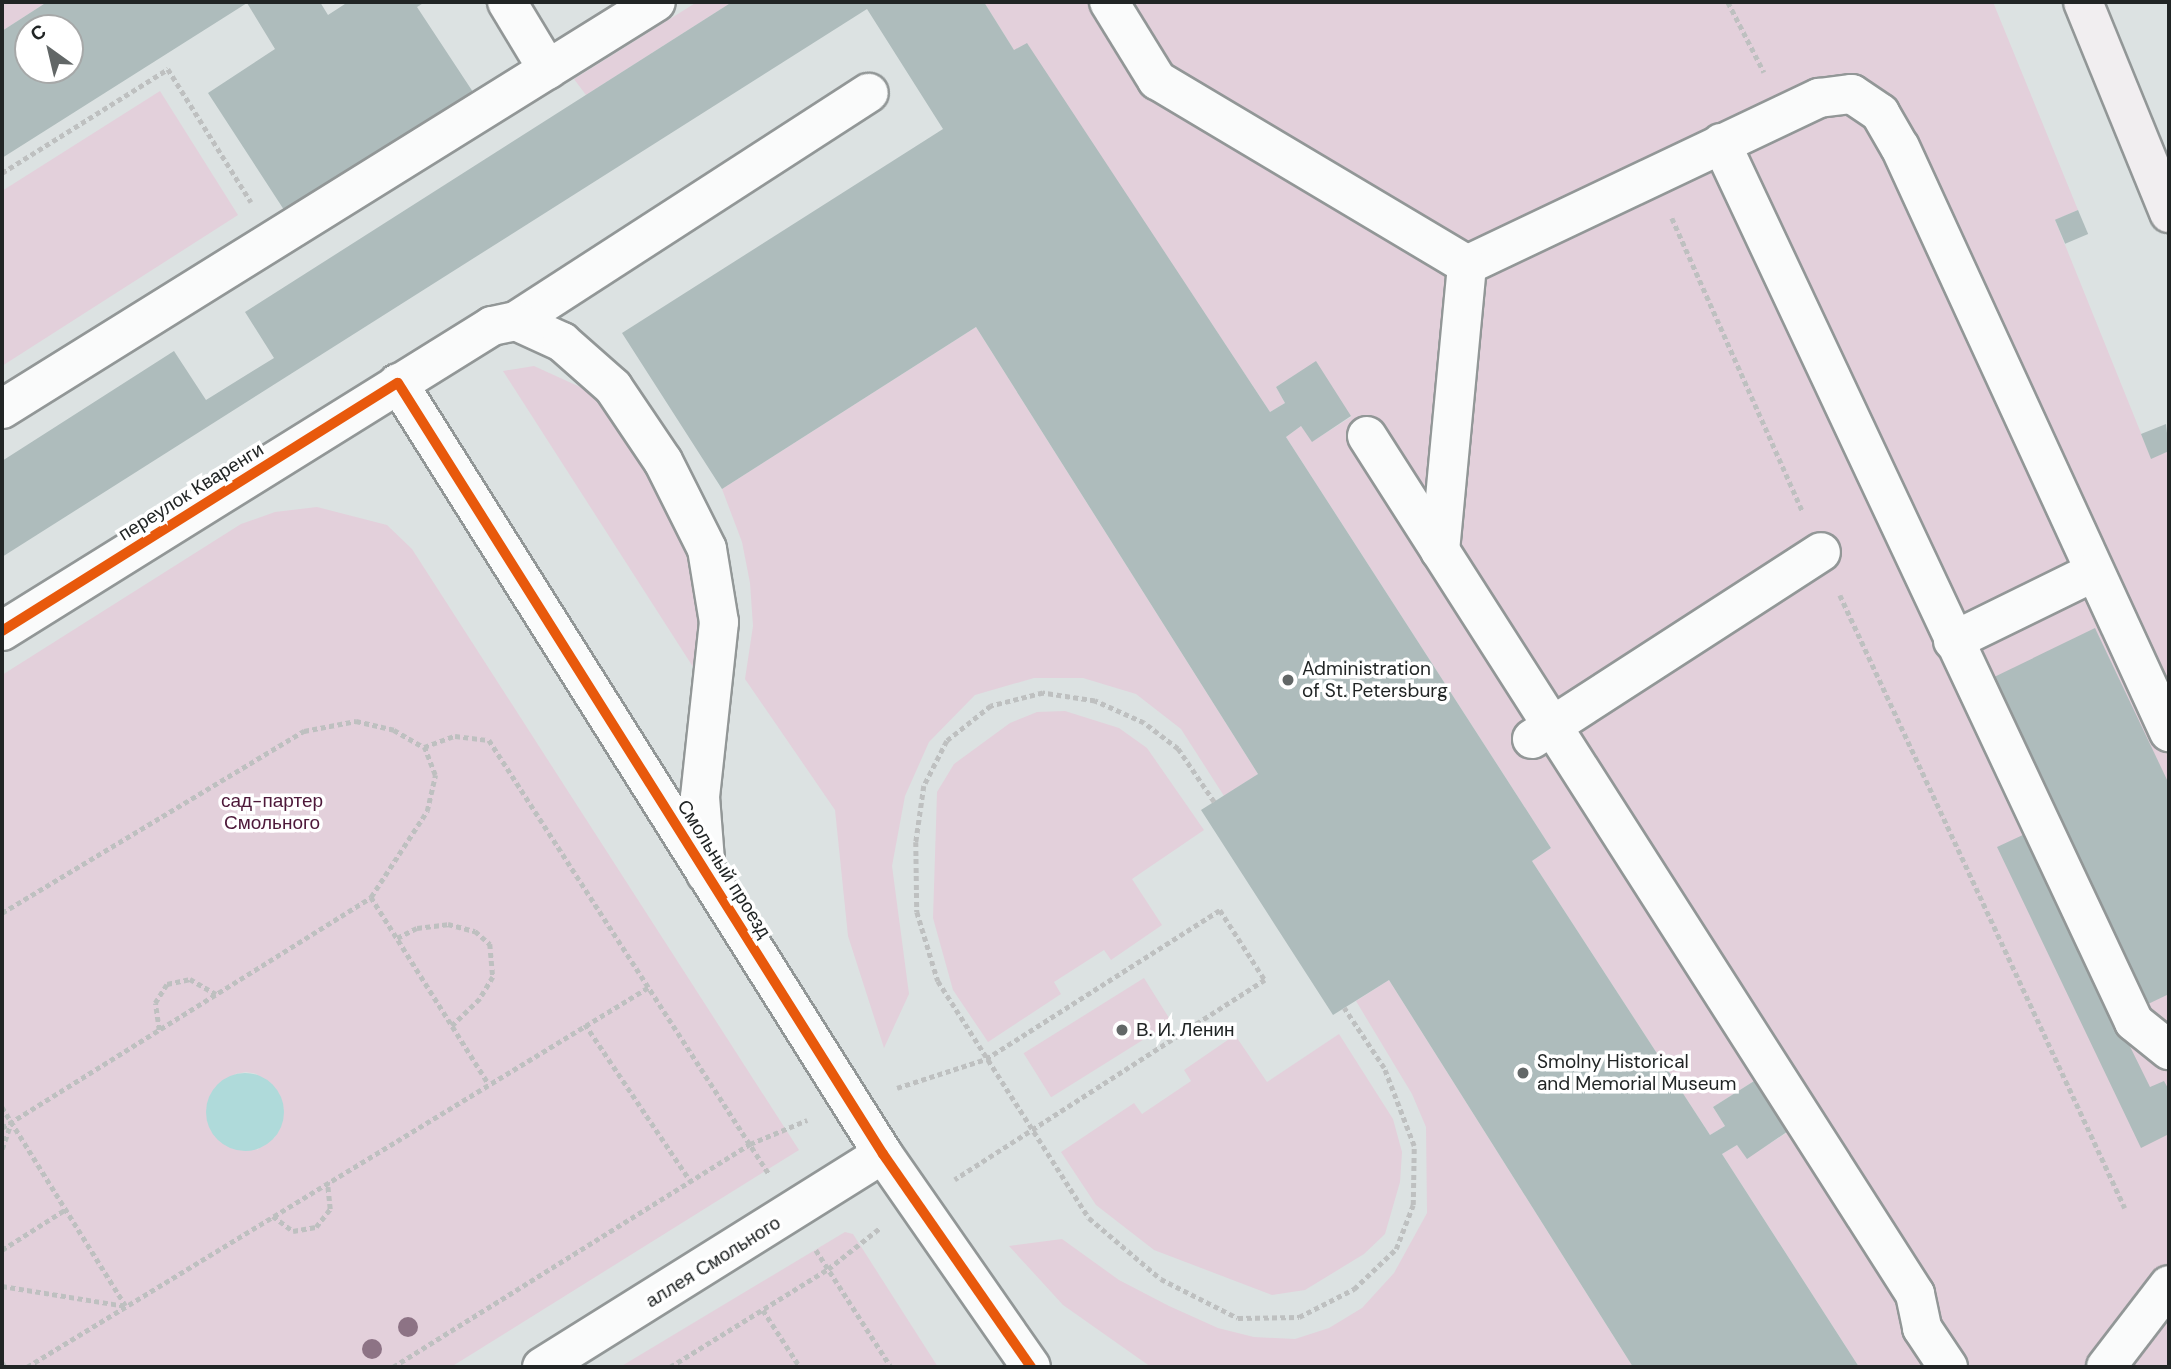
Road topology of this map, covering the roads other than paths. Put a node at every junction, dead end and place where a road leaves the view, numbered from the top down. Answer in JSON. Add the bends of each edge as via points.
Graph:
{"nodes":[{"id":1,"x":507,"y":2,"type":"edge"},
{"id":2,"x":656,"y":2,"type":"edge"},
{"id":3,"x":1109,"y":2,"type":"edge"},
{"id":4,"x":2083,"y":2,"type":"edge"},
{"id":5,"x":548,"y":70,"type":"junction"},
{"id":6,"x":869,"y":93,"type":"dead end"},
{"id":7,"x":1721,"y":143,"type":"junction"},
{"id":8,"x":2169,"y":213,"type":"edge"},
{"id":9,"x":1467,"y":265,"type":"junction"},
{"id":10,"x":516,"y":321,"type":"junction"},
{"id":11,"x":398,"y":383,"type":"junction"},
{"id":12,"x":2,"y":409,"type":"edge"},
{"id":13,"x":1367,"y":436,"type":"dead end"},
{"id":14,"x":1440,"y":551,"type":"junction"},
{"id":15,"x":1821,"y":552,"type":"road end"},
{"id":16,"x":2094,"y":572,"type":"junction"},
{"id":17,"x":2,"y":631,"type":"edge"},
{"id":18,"x":1953,"y":641,"type":"junction"},
{"id":19,"x":2169,"y":732,"type":"edge"},
{"id":20,"x":1541,"y":733,"type":"junction"},
{"id":21,"x":706,"y":874,"type":"junction"},
{"id":22,"x":2169,"y":1050,"type":"edge"},
{"id":23,"x":883,"y":1154,"type":"junction"},
{"id":24,"x":2169,"y":1285,"type":"edge"},
{"id":25,"x":542,"y":1367,"type":"edge"},
{"id":26,"x":1031,"y":1367,"type":"edge"},
{"id":27,"x":1948,"y":1367,"type":"edge"},
{"id":28,"x":2106,"y":1367,"type":"edge"}],
"edges":[{"from":1,"to":5,"type":"street"},
{"from":2,"to":5,"type":"street"},
{"from":3,"to":9,"type":"street","via":[[1157,80]]},
{"from":4,"to":8,"type":"main road"},
{"from":5,"to":12,"type":"street"},
{"from":6,"to":10,"type":"street","name":"переулок Кваренги"},
{"from":7,"to":9,"type":"street"},
{"from":7,"to":16,"type":"street","via":[[1819,98],[1852,94],[1880,113],[1900,147]]},
{"from":7,"to":18,"type":"street"},
{"from":9,"to":14,"type":"street"},
{"from":10,"to":11,"type":"street","name":"переулок Кваренги","via":[[492,326]]},
{"from":10,"to":21,"type":"street","via":[[562,342],[613,387],[663,461],[707,549],[719,622],[700,797]]},
{"from":11,"to":17,"type":"street","name":"переулок Кваренги"},
{"from":11,"to":21,"type":"street","name":"Смольный проезд"},
{"from":13,"to":14,"type":"street"},
{"from":14,"to":20,"type":"street"},
{"from":15,"to":20,"type":"street"},
{"from":16,"to":18,"type":"street"},
{"from":16,"to":19,"type":"street"},
{"from":18,"to":22,"type":"street","via":[[2134,1023]]},
{"from":20,"to":27,"type":"street","via":[[1915,1294],[1922,1328]]},
{"from":21,"to":23,"type":"street","name":"Смольный проезд"},
{"from":23,"to":25,"type":"street","name":"аллея Смольного"},
{"from":23,"to":26,"type":"street","name":"Смольный проезд"},
{"from":24,"to":28,"type":"street"}]}
